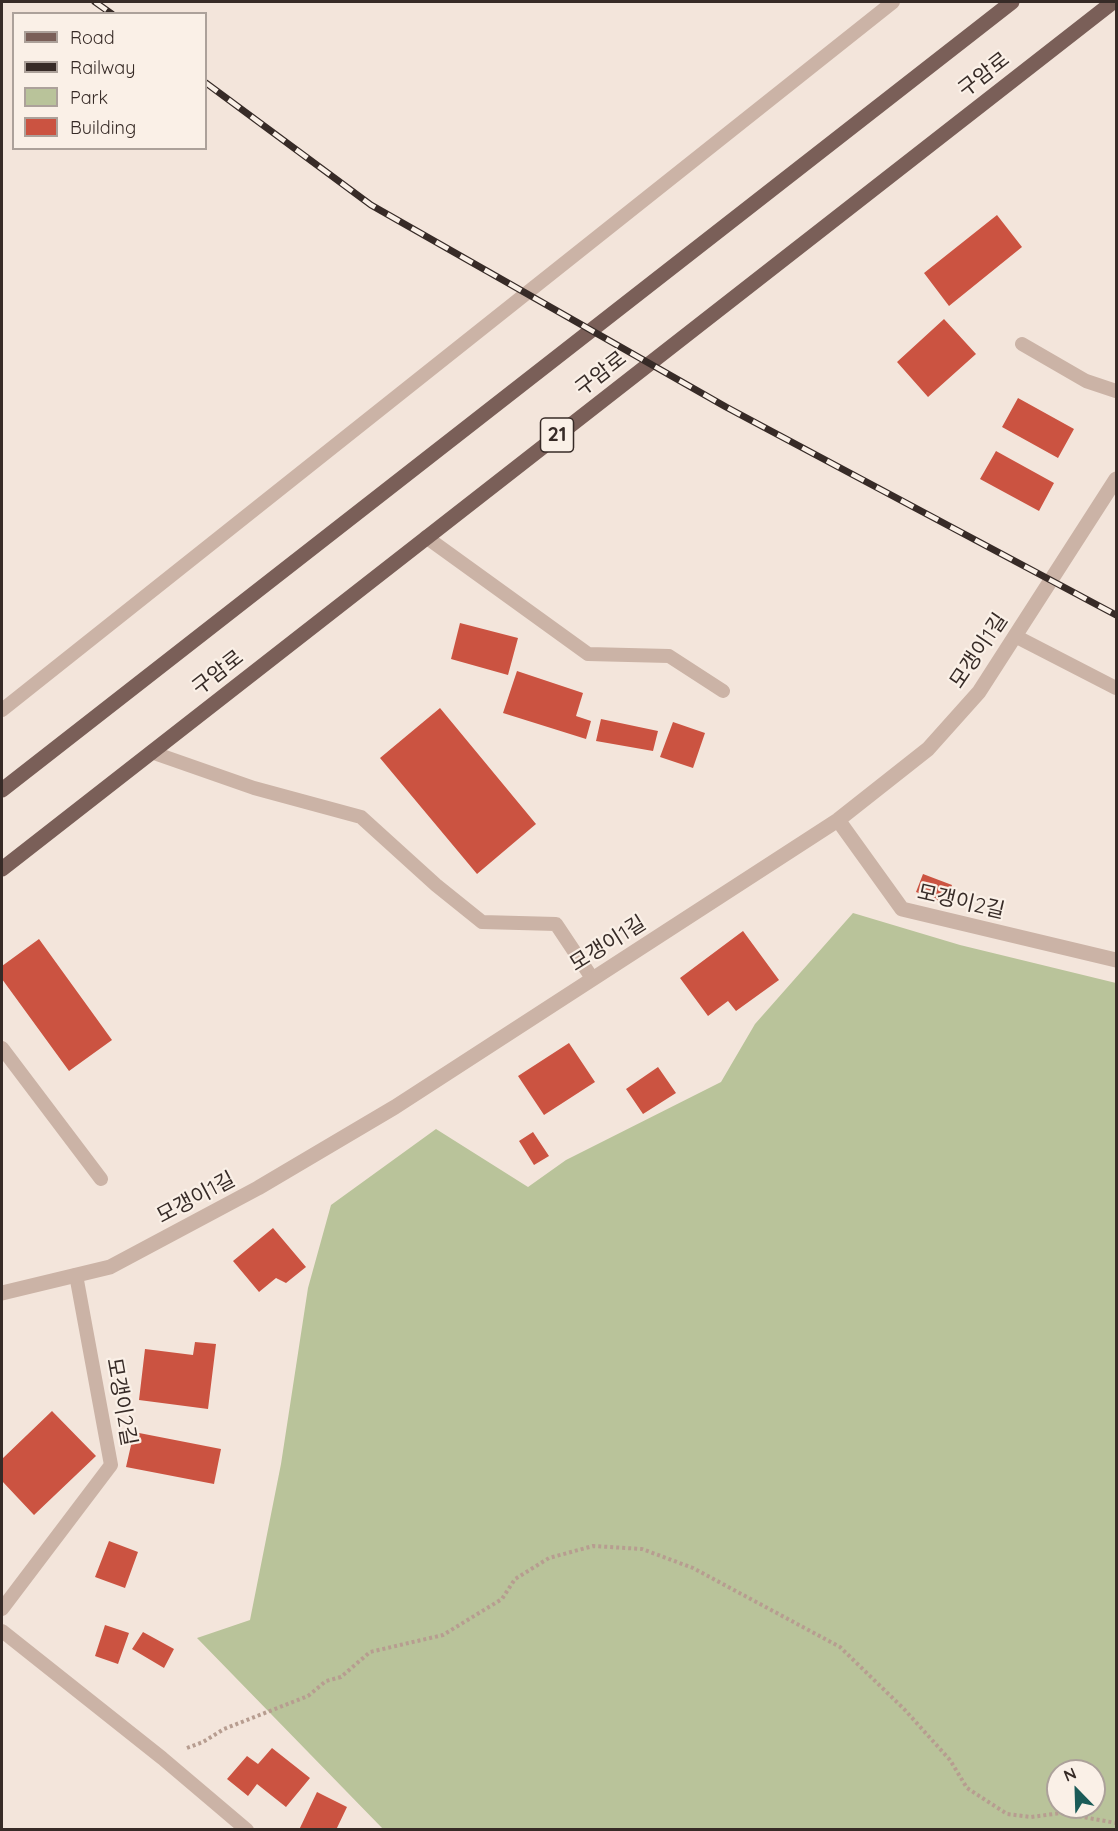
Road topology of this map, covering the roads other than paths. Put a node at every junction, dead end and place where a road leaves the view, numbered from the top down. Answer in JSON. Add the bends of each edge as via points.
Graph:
{"nodes":[{"id":1,"x":893,"y":2,"type":"edge"},
{"id":2,"x":1012,"y":2,"type":"edge"},
{"id":3,"x":1112,"y":6,"type":"edge"},
{"id":4,"x":1022,"y":344,"type":"dead end"},
{"id":5,"x":1116,"y":391,"type":"edge"},
{"id":6,"x":1116,"y":479,"type":"edge"},
{"id":7,"x":426,"y":537,"type":"junction"},
{"id":8,"x":1015,"y":636,"type":"junction"},
{"id":9,"x":1116,"y":688,"type":"edge"},
{"id":10,"x":723,"y":691,"type":"dead end"},
{"id":11,"x":2,"y":710,"type":"edge"},
{"id":12,"x":151,"y":752,"type":"junction"},
{"id":13,"x":2,"y":790,"type":"edge"},
{"id":14,"x":838,"y":820,"type":"junction"},
{"id":15,"x":2,"y":869,"type":"edge"},
{"id":16,"x":1116,"y":960,"type":"edge"},
{"id":17,"x":592,"y":978,"type":"junction"},
{"id":18,"x":2,"y":1048,"type":"edge"},
{"id":19,"x":101,"y":1179,"type":"dead end"},
{"id":20,"x":76,"y":1275,"type":"junction"},
{"id":21,"x":2,"y":1293,"type":"edge"},
{"id":22,"x":2,"y":1610,"type":"edge"},
{"id":23,"x":2,"y":1631,"type":"edge"},
{"id":24,"x":247,"y":1830,"type":"edge"}],
"edges":[{"from":1,"to":11,"type":"lane"},
{"from":2,"to":13,"type":"main road","name":"구암로"},
{"from":3,"to":7,"type":"main road","name":"구암로","number":"21"},
{"from":4,"to":5,"type":"lane","via":[[1086,381]]},
{"from":6,"to":8,"type":"street","name":"모갱이1길"},
{"from":7,"to":10,"type":"lane","via":[[588,654],[669,656]]},
{"from":7,"to":12,"type":"main road","name":"구암로","number":"21"},
{"from":8,"to":9,"type":"lane"},
{"from":8,"to":14,"type":"street","name":"모갱이1길","via":[[979,692],[928,749]]},
{"from":12,"to":15,"type":"main road","name":"구암로","number":"21"},
{"from":12,"to":17,"type":"lane","via":[[254,788],[361,817],[482,922],[556,924]]},
{"from":14,"to":16,"type":"street","name":"모갱이2길","via":[[902,909]]},
{"from":14,"to":17,"type":"street","name":"모갱이1길"},
{"from":17,"to":20,"type":"street","name":"모갱이1길","via":[[395,1107],[258,1188],[110,1267]]},
{"from":18,"to":19,"type":"lane"},
{"from":20,"to":21,"type":"street","name":"모갱이1길"},
{"from":20,"to":22,"type":"lane","name":"모갱이2길","via":[[111,1465]]},
{"from":23,"to":24,"type":"lane"}]}
